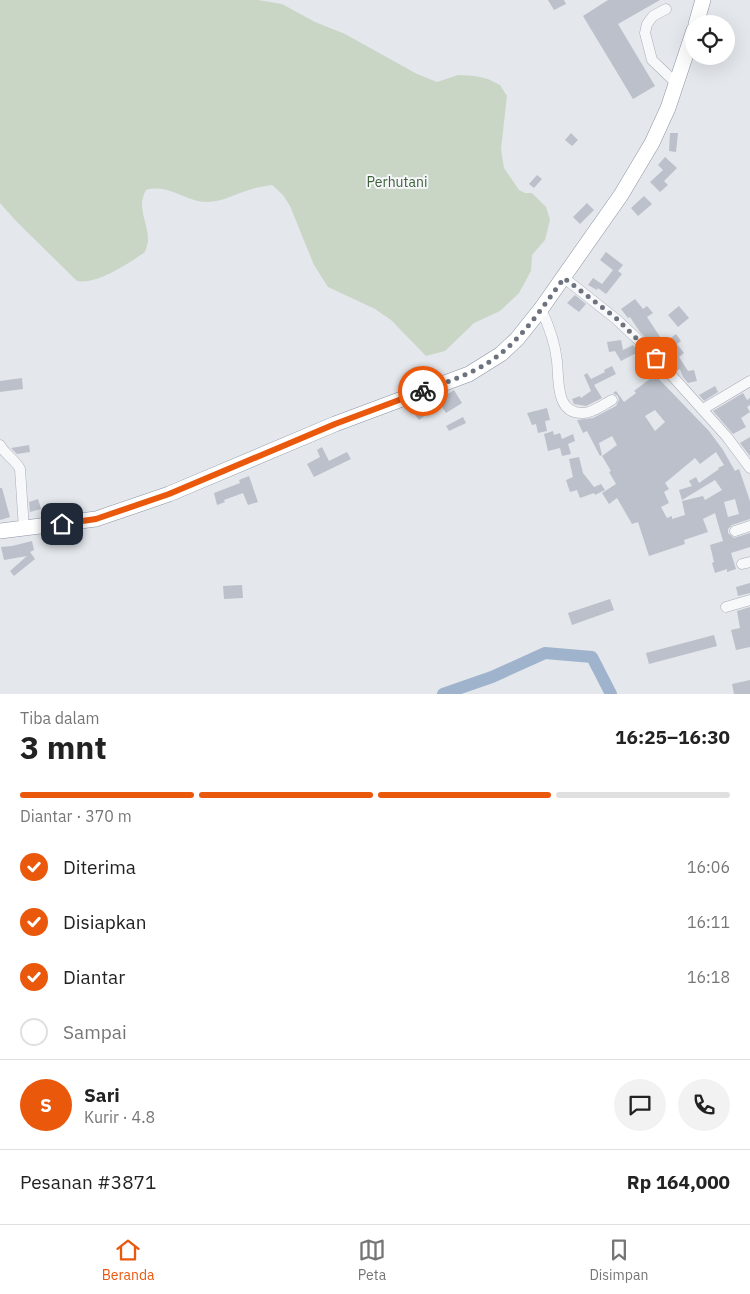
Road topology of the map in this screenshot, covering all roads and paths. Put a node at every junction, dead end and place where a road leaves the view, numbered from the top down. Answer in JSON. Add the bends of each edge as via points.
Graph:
{"nodes":[{"id":1,"x":703,"y":0,"type":"edge"},
{"id":2,"x":666,"y":8,"type":"dead end"},
{"id":3,"x":699,"y":15,"type":"edge"},
{"id":4,"x":685,"y":56,"type":"edge"},
{"id":5,"x":676,"y":83,"type":"junction"},
{"id":6,"x":564,"y":278,"type":"junction"},
{"id":7,"x":541,"y":309,"type":"junction"},
{"id":8,"x":750,"y":381,"type":"edge"},
{"id":9,"x":612,"y":400,"type":"dead end"},
{"id":10,"x":703,"y":409,"type":"junction"},
{"id":11,"x":0,"y":445,"type":"edge"},
{"id":12,"x":750,"y":468,"type":"edge"},
{"id":13,"x":750,"y":526,"type":"edge"},
{"id":14,"x":24,"y":529,"type":"junction"},
{"id":15,"x":0,"y":531,"type":"edge"},
{"id":16,"x":735,"y":531,"type":"dead end"},
{"id":17,"x":750,"y":600,"type":"edge"},
{"id":18,"x":726,"y":607,"type":"dead end"}],
"edges":[{"from":1,"to":3,"type":"highway"},
{"from":2,"to":5,"type":"street","via":[[653,16],[645,33],[652,60]]},
{"from":4,"to":5,"type":"highway"},
{"from":5,"to":6,"type":"highway","via":[[652,143]]},
{"from":6,"to":7,"type":"highway"},
{"from":6,"to":10,"type":"street","via":[[622,324]]},
{"from":7,"to":9,"type":"street","via":[[552,334],[559,389],[566,406],[583,413]]},
{"from":7,"to":14,"type":"highway","via":[[517,340],[469,374],[335,424],[169,494],[96,519]]},
{"from":8,"to":10,"type":"street"},
{"from":10,"to":12,"type":"street"},
{"from":11,"to":14,"type":"street","via":[[20,469]]},
{"from":13,"to":16,"type":"street"},
{"from":14,"to":15,"type":"highway"},
{"from":17,"to":18,"type":"street"}]}
